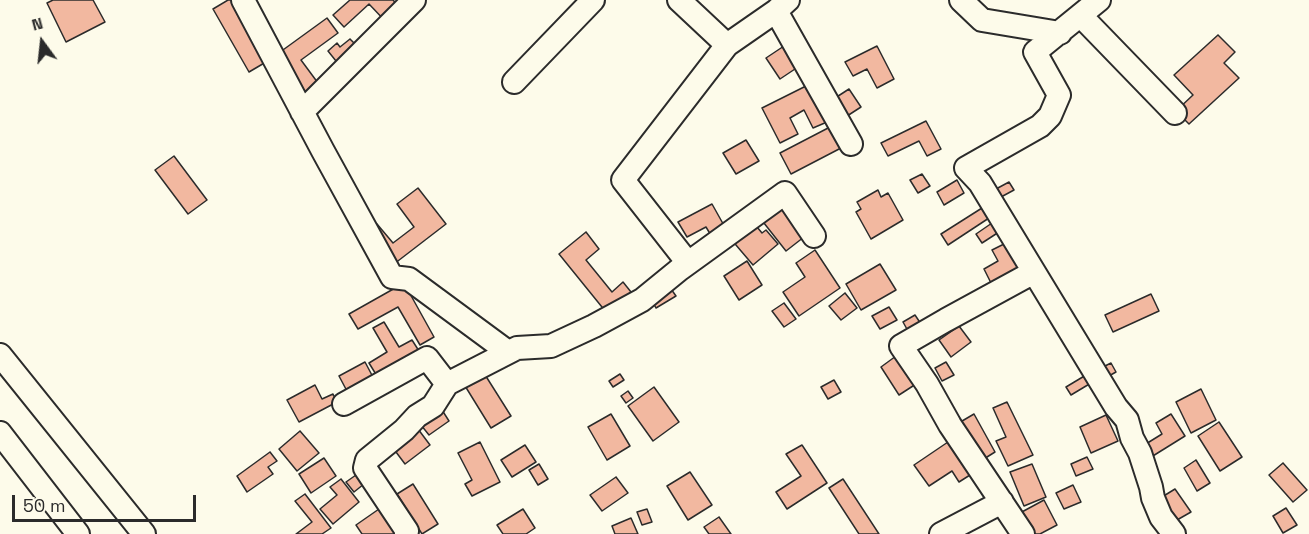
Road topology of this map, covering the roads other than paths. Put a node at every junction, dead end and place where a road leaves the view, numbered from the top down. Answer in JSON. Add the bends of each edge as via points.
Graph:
{"nodes":[{"id":1,"x":243,"y":0,"type":"edge"},
{"id":2,"x":414,"y":0,"type":"edge"},
{"id":3,"x":593,"y":0,"type":"edge"},
{"id":4,"x":679,"y":0,"type":"edge"},
{"id":5,"x":961,"y":0,"type":"edge"},
{"id":6,"x":1099,"y":0,"type":"edge"},
{"id":7,"x":782,"y":6,"type":"edge"},
{"id":8,"x":1081,"y":16,"type":"junction"},
{"id":9,"x":1060,"y":33,"type":"junction"},
{"id":10,"x":727,"y":45,"type":"junction"},
{"id":11,"x":513,"y":82,"type":"dead end"},
{"id":12,"x":302,"y":112,"type":"junction"},
{"id":13,"x":1174,"y":113,"type":"dead end"},
{"id":14,"x":851,"y":144,"type":"dead end"},
{"id":15,"x":814,"y":236,"type":"dead end"},
{"id":16,"x":688,"y":263,"type":"junction"},
{"id":17,"x":1034,"y":272,"type":"junction"},
{"id":18,"x":508,"y":352,"type":"junction"},
{"id":19,"x":0,"y":355,"type":"edge"},
{"id":20,"x":447,"y":384,"type":"junction"},
{"id":21,"x":344,"y":404,"type":"dead end"},
{"id":22,"x":0,"y":433,"type":"edge"},
{"id":23,"x":1002,"y":501,"type":"junction"},
{"id":24,"x":78,"y":534,"type":"edge"},
{"id":25,"x":144,"y":534,"type":"edge"},
{"id":26,"x":406,"y":534,"type":"edge"},
{"id":27,"x":941,"y":534,"type":"edge"},
{"id":28,"x":1023,"y":534,"type":"edge"},
{"id":29,"x":1174,"y":534,"type":"edge"}],
"edges":[{"from":1,"to":12,"type":"street"},
{"from":2,"to":12,"type":"street"},
{"from":3,"to":11,"type":"street"},
{"from":4,"to":10,"type":"street"},
{"from":5,"to":9,"type":"street","via":[[982,20]]},
{"from":6,"to":8,"type":"street"},
{"from":7,"to":10,"type":"street"},
{"from":7,"to":14,"type":"street"},
{"from":8,"to":9,"type":"street"},
{"from":8,"to":13,"type":"street"},
{"from":9,"to":17,"type":"street","via":[[1035,52],[1059,95],[1050,116],[1040,126],[966,168],[980,183]]},
{"from":10,"to":16,"type":"street","via":[[623,180]]},
{"from":12,"to":18,"type":"street","via":[[392,277],[409,279]]},
{"from":15,"to":16,"type":"street","via":[[785,193]]},
{"from":16,"to":18,"type":"street","via":[[642,300],[594,327],[551,346]]},
{"from":17,"to":23,"type":"street","via":[[901,346]]},
{"from":17,"to":29,"type":"street","via":[[1127,420],[1153,498]]},
{"from":18,"to":20,"type":"street"},
{"from":19,"to":25,"type":"street"},
{"from":20,"to":21,"type":"street","via":[[427,358]]},
{"from":20,"to":26,"type":"street","via":[[433,406],[367,460],[365,468]]},
{"from":22,"to":24,"type":"street"},
{"from":23,"to":27,"type":"street"},
{"from":23,"to":28,"type":"street"}]}
